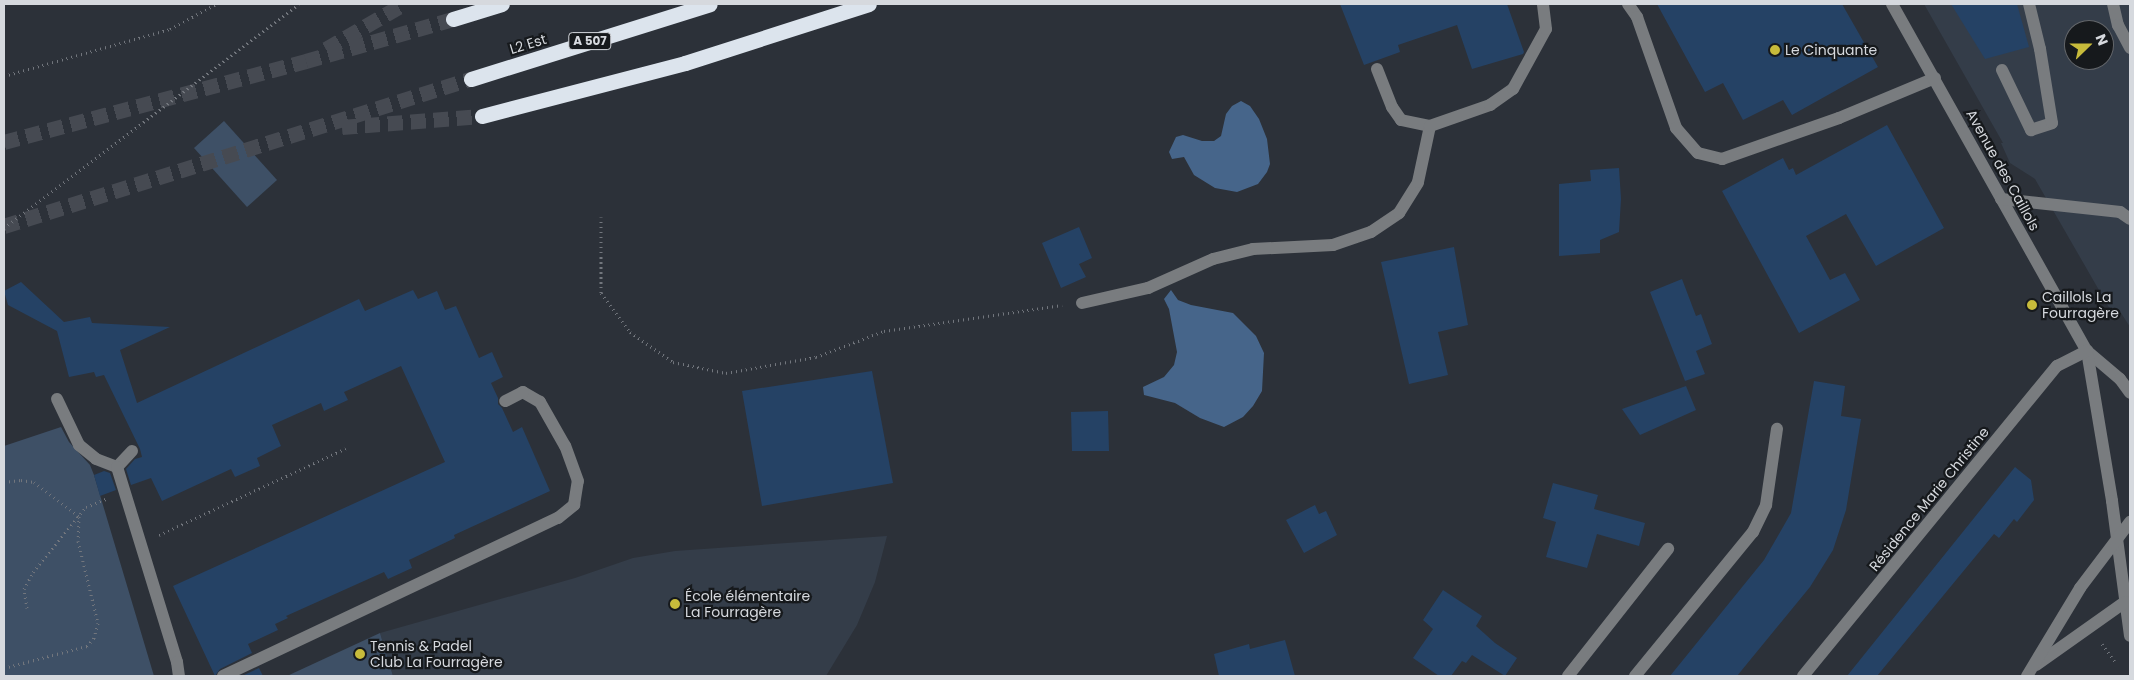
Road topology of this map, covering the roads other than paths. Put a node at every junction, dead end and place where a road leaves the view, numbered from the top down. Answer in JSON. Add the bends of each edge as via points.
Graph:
{"nodes":[{"id":1,"x":502,"y":4,"type":"edge"},
{"id":2,"x":710,"y":4,"type":"edge"},
{"id":3,"x":868,"y":4,"type":"edge"},
{"id":4,"x":1544,"y":4,"type":"edge"},
{"id":5,"x":1628,"y":4,"type":"edge"},
{"id":6,"x":1892,"y":4,"type":"edge"},
{"id":7,"x":2029,"y":4,"type":"edge"},
{"id":8,"x":2113,"y":4,"type":"edge"},
{"id":9,"x":453,"y":18,"type":"tunnel mouth"},
{"id":10,"x":2130,"y":48,"type":"edge"},
{"id":11,"x":1378,"y":69,"type":"dead end"},
{"id":12,"x":2002,"y":70,"type":"dead end"},
{"id":13,"x":1935,"y":78,"type":"junction"},
{"id":14,"x":471,"y":79,"type":"tunnel mouth"},
{"id":15,"x":482,"y":116,"type":"tunnel mouth"},
{"id":16,"x":1430,"y":126,"type":"junction"},
{"id":17,"x":2001,"y":199,"type":"junction"},
{"id":18,"x":2130,"y":220,"type":"edge"},
{"id":19,"x":1082,"y":303,"type":"road end"},
{"id":20,"x":2087,"y":351,"type":"junction"},
{"id":21,"x":2130,"y":393,"type":"edge"},
{"id":22,"x":57,"y":399,"type":"dead end"},
{"id":23,"x":505,"y":401,"type":"dead end"},
{"id":24,"x":1777,"y":429,"type":"dead end"},
{"id":25,"x":132,"y":451,"type":"dead end"},
{"id":26,"x":118,"y":467,"type":"junction"},
{"id":27,"x":2130,"y":522,"type":"edge"},
{"id":28,"x":2116,"y":539,"type":"junction"},
{"id":29,"x":1668,"y":549,"type":"dead end"},
{"id":30,"x":2128,"y":602,"type":"edge"},
{"id":31,"x":2130,"y":636,"type":"edge"},
{"id":32,"x":2030,"y":672,"type":"edge"},
{"id":33,"x":179,"y":676,"type":"edge"},
{"id":34,"x":223,"y":676,"type":"edge"},
{"id":35,"x":1568,"y":676,"type":"edge"},
{"id":36,"x":1636,"y":676,"type":"edge"},
{"id":37,"x":1803,"y":676,"type":"edge"}],
"edges":[{"from":1,"to":9,"type":"highway"},
{"from":2,"to":14,"type":"highway","name":"L2 Est","number":"A 507"},
{"from":3,"to":15,"type":"highway","via":[[685,63]]},
{"from":4,"to":16,"type":"street","via":[[1546,29],[1513,89],[1490,105]]},
{"from":5,"to":13,"type":"street","via":[[1637,17],[1676,128],[1698,153],[1722,159],[1839,118]]},
{"from":6,"to":13,"type":"street","name":"Avenue des Caillols"},
{"from":7,"to":12,"type":"street","via":[[2052,123],[2031,130]]},
{"from":8,"to":10,"type":"street","via":[[2118,25]]},
{"from":11,"to":16,"type":"street","via":[[1400,120]]},
{"from":13,"to":17,"type":"street","name":"Avenue des Caillols"},
{"from":16,"to":19,"type":"street","via":[[1418,182],[1399,213],[1371,232],[1333,245],[1254,250],[1213,259],[1148,288]]},
{"from":17,"to":18,"type":"street","via":[[2120,212]]},
{"from":17,"to":20,"type":"street","name":"Avenue des Caillols"},
{"from":20,"to":21,"type":"street","name":"Avenue des Caillols","via":[[2120,379]]},
{"from":20,"to":28,"type":"street","name":"Avenue des Caillols"},
{"from":20,"to":37,"type":"street","name":"Résidence Marie Christine","via":[[2057,366]]},
{"from":22,"to":26,"type":"street","via":[[79,445],[96,459]]},
{"from":23,"to":34,"type":"street","via":[[523,392],[540,402],[565,446],[578,481],[574,505],[558,518]]},
{"from":24,"to":36,"type":"street","via":[[1766,505],[1753,532]]},
{"from":25,"to":26,"type":"street"},
{"from":26,"to":33,"type":"street","via":[[178,662]]},
{"from":27,"to":28,"type":"street"},
{"from":28,"to":30,"type":"street","name":"Avenue des Caillols"},
{"from":28,"to":32,"type":"street","via":[[2080,588]]},
{"from":29,"to":35,"type":"street"},
{"from":30,"to":31,"type":"street"},
{"from":30,"to":32,"type":"street"}]}
